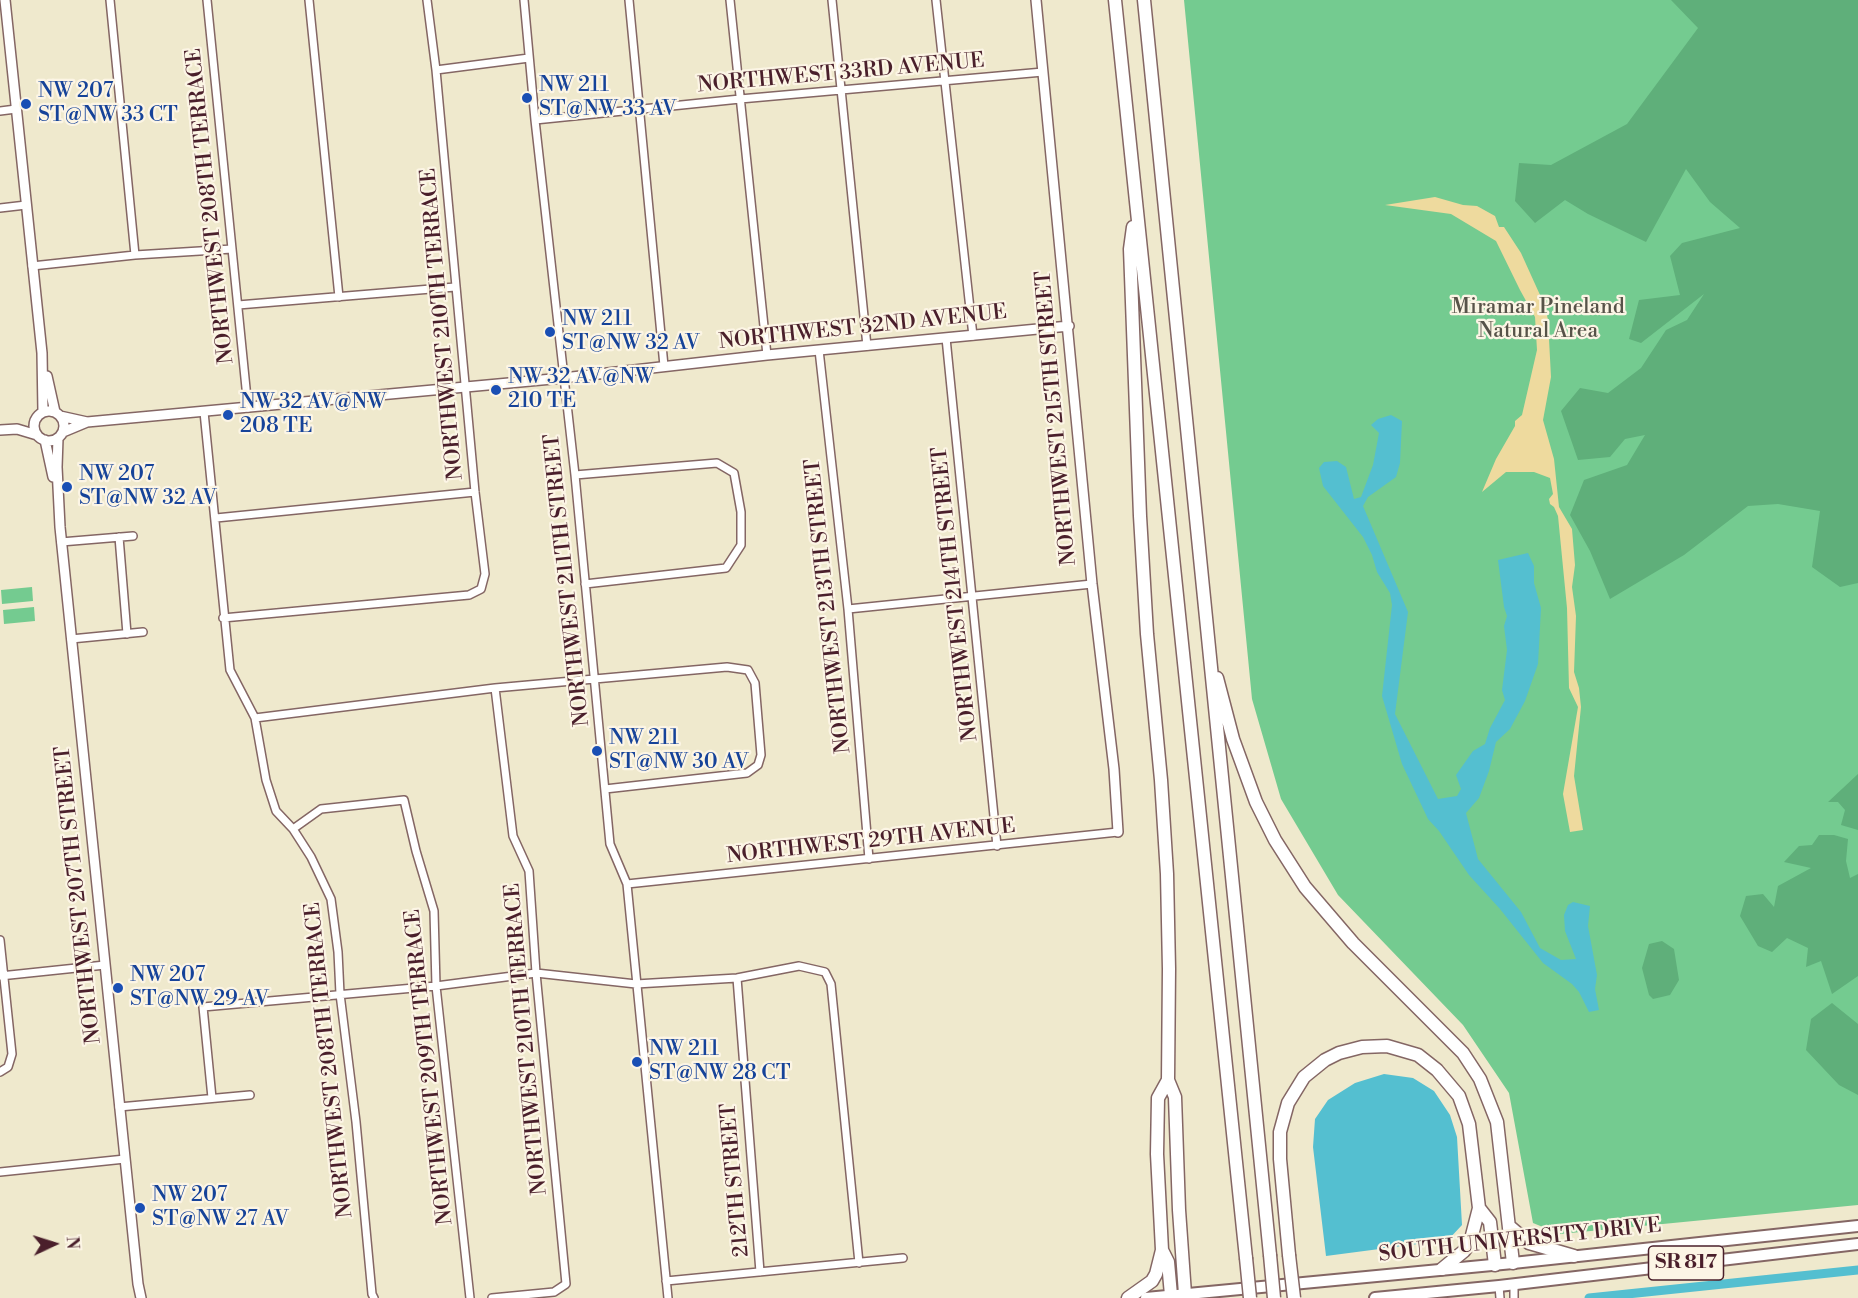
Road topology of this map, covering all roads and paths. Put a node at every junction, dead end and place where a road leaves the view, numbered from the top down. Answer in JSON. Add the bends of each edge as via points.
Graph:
{"nodes":[{"id":1,"x":5,"y":0,"type":"edge"},
{"id":2,"x":110,"y":0,"type":"edge"},
{"id":3,"x":207,"y":0,"type":"edge"},
{"id":4,"x":309,"y":0,"type":"edge"},
{"id":5,"x":427,"y":0,"type":"edge"},
{"id":6,"x":524,"y":0,"type":"edge"},
{"id":7,"x":629,"y":0,"type":"edge"},
{"id":8,"x":730,"y":0,"type":"edge"},
{"id":9,"x":832,"y":0,"type":"edge"},
{"id":10,"x":936,"y":0,"type":"edge"},
{"id":11,"x":1036,"y":0,"type":"edge"},
{"id":12,"x":1115,"y":0,"type":"edge"},
{"id":13,"x":1144,"y":0,"type":"edge"},
{"id":14,"x":3,"y":12,"type":"edge"},
{"id":15,"x":529,"y":58,"type":"junction"},
{"id":16,"x":436,"y":70,"type":"junction"},
{"id":17,"x":1043,"y":72,"type":"junction"},
{"id":18,"x":945,"y":80,"type":"junction"},
{"id":19,"x":841,"y":90,"type":"junction"},
{"id":20,"x":740,"y":99,"type":"junction"},
{"id":21,"x":16,"y":109,"type":"junction"},
{"id":22,"x":640,"y":110,"type":"junction"},
{"id":23,"x":0,"y":111,"type":"edge"},
{"id":24,"x":535,"y":120,"type":"junction"},
{"id":25,"x":26,"y":205,"type":"junction"},
{"id":26,"x":1136,"y":205,"type":"junction"},
{"id":27,"x":0,"y":208,"type":"edge"},
{"id":28,"x":232,"y":249,"type":"junction"},
{"id":29,"x":135,"y":255,"type":"junction"},
{"id":30,"x":32,"y":266,"type":"junction"},
{"id":31,"x":455,"y":287,"type":"junction"},
{"id":32,"x":339,"y":297,"type":"junction"},
{"id":33,"x":238,"y":305,"type":"junction"},
{"id":34,"x":1069,"y":326,"type":"junction"},
{"id":35,"x":973,"y":336,"type":"junction"},
{"id":36,"x":946,"y":338,"type":"junction"},
{"id":37,"x":867,"y":346,"type":"junction"},
{"id":38,"x":819,"y":350,"type":"junction"},
{"id":39,"x":42,"y":353,"type":"junction"},
{"id":40,"x":767,"y":355,"type":"junction"},
{"id":41,"x":664,"y":366,"type":"junction"},
{"id":42,"x":563,"y":378,"type":"junction"},
{"id":43,"x":466,"y":387,"type":"junction"},
{"id":44,"x":248,"y":408,"type":"junction"},
{"id":45,"x":204,"y":412,"type":"junction"},
{"id":46,"x":58,"y":414,"type":"junction"},
{"id":47,"x":39,"y":415,"type":"junction"},
{"id":48,"x":87,"y":422,"type":"junction"},
{"id":49,"x":17,"y":429,"type":"junction"},
{"id":50,"x":0,"y":430,"type":"edge"},
{"id":51,"x":60,"y":435,"type":"junction"},
{"id":52,"x":41,"y":437,"type":"junction"},
{"id":53,"x":575,"y":476,"type":"junction"},
{"id":54,"x":475,"y":492,"type":"junction"},
{"id":55,"x":57,"y":503,"type":"junction"},
{"id":56,"x":216,"y":518,"type":"junction"},
{"id":57,"x":133,"y":536,"type":"dead end"},
{"id":58,"x":119,"y":537,"type":"junction"},
{"id":59,"x":61,"y":542,"type":"junction"},
{"id":60,"x":585,"y":584,"type":"junction"},
{"id":61,"x":1092,"y":584,"type":"junction"},
{"id":62,"x":973,"y":597,"type":"junction"},
{"id":63,"x":848,"y":609,"type":"junction"},
{"id":64,"x":223,"y":618,"type":"junction"},
{"id":65,"x":144,"y":632,"type":"dead end"},
{"id":66,"x":127,"y":634,"type":"junction"},
{"id":67,"x":71,"y":639,"type":"junction"},
{"id":68,"x":1209,"y":648,"type":"junction"},
{"id":69,"x":594,"y":680,"type":"junction"},
{"id":70,"x":495,"y":688,"type":"junction"},
{"id":71,"x":255,"y":718,"type":"junction"},
{"id":72,"x":605,"y":789,"type":"junction"},
{"id":73,"x":293,"y":829,"type":"junction"},
{"id":74,"x":1118,"y":832,"type":"joint"},
{"id":75,"x":997,"y":846,"type":"junction"},
{"id":76,"x":869,"y":859,"type":"junction"},
{"id":77,"x":627,"y":884,"type":"junction"},
{"id":78,"x":0,"y":940,"type":"edge"},
{"id":79,"x":105,"y":965,"type":"junction"},
{"id":80,"x":536,"y":973,"type":"junction"},
{"id":81,"x":2,"y":975,"type":"edge"},
{"id":82,"x":737,"y":978,"type":"junction"},
{"id":83,"x":636,"y":984,"type":"junction"},
{"id":84,"x":436,"y":986,"type":"junction"},
{"id":85,"x":340,"y":994,"type":"junction"},
{"id":86,"x":0,"y":1072,"type":"edge"},
{"id":87,"x":1168,"y":1080,"type":"junction"},
{"id":88,"x":250,"y":1095,"type":"dead end"},
{"id":89,"x":212,"y":1098,"type":"junction"},
{"id":90,"x":119,"y":1107,"type":"junction"},
{"id":91,"x":125,"y":1159,"type":"junction"},
{"id":92,"x":0,"y":1172,"type":"edge"},
{"id":93,"x":1479,"y":1208,"type":"junction"},
{"id":94,"x":1509,"y":1226,"type":"junction"},
{"id":95,"x":1858,"y":1226,"type":"edge"},
{"id":96,"x":1858,"y":1244,"type":"edge"},
{"id":97,"x":1162,"y":1250,"type":"junction"},
{"id":98,"x":1574,"y":1256,"type":"junction"},
{"id":99,"x":903,"y":1258,"type":"dead end"},
{"id":100,"x":859,"y":1263,"type":"junction"},
{"id":101,"x":1513,"y":1263,"type":"junction"},
{"id":102,"x":1495,"y":1264,"type":"junction"},
{"id":103,"x":1442,"y":1269,"type":"junction"},
{"id":104,"x":760,"y":1272,"type":"junction"},
{"id":105,"x":666,"y":1281,"type":"junction"},
{"id":106,"x":138,"y":1284,"type":"junction"},
{"id":107,"x":1514,"y":1284,"type":"junction"},
{"id":108,"x":1499,"y":1286,"type":"junction"},
{"id":109,"x":1171,"y":1297,"type":"edge"},
{"id":110,"x":1186,"y":1297,"type":"edge"},
{"id":111,"x":135,"y":1298,"type":"edge"},
{"id":112,"x":141,"y":1298,"type":"edge"},
{"id":113,"x":374,"y":1298,"type":"edge"},
{"id":114,"x":470,"y":1298,"type":"edge"},
{"id":115,"x":492,"y":1298,"type":"edge"},
{"id":116,"x":668,"y":1298,"type":"edge"},
{"id":117,"x":1128,"y":1298,"type":"edge"},
{"id":118,"x":1146,"y":1298,"type":"edge"},
{"id":119,"x":1250,"y":1298,"type":"edge"},
{"id":120,"x":1274,"y":1298,"type":"edge"},
{"id":121,"x":1294,"y":1298,"type":"edge"},
{"id":122,"x":1375,"y":1298,"type":"edge"},
{"id":123,"x":1500,"y":1298,"type":"edge"},
{"id":124,"x":1514,"y":1298,"type":"edge"}],
"edges":[{"from":1,"to":14,"type":"street"},
{"from":2,"to":29,"type":"street"},
{"from":3,"to":28,"type":"street","name":"NORTHWEST 208TH TERRACE"},
{"from":4,"to":32,"type":"street"},
{"from":5,"to":16,"type":"street","name":"NORTHWEST 210TH TERRACE"},
{"from":6,"to":15,"type":"street","name":"NORTHWEST 211TH STREET"},
{"from":7,"to":22,"type":"street"},
{"from":8,"to":20,"type":"street"},
{"from":9,"to":19,"type":"street"},
{"from":10,"to":18,"type":"street"},
{"from":11,"to":17,"type":"street","name":"NORTHWEST 215TH STREET"},
{"from":12,"to":26,"type":"highway"},
{"from":13,"to":68,"type":"highway"},
{"from":14,"to":21,"type":"street"},
{"from":15,"to":16,"type":"street"},
{"from":15,"to":24,"type":"street","name":"NORTHWEST 211TH STREET"},
{"from":16,"to":31,"type":"street","name":"NORTHWEST 210TH TERRACE"},
{"from":17,"to":18,"type":"street","name":"NORTHWEST 33RD AVENUE"},
{"from":17,"to":34,"type":"street","name":"NORTHWEST 215TH STREET"},
{"from":18,"to":19,"type":"street","name":"NORTHWEST 33RD AVENUE"},
{"from":18,"to":35,"type":"street"},
{"from":19,"to":20,"type":"street","name":"NORTHWEST 33RD AVENUE"},
{"from":19,"to":37,"type":"street"},
{"from":20,"to":22,"type":"street","name":"NORTHWEST 33RD AVENUE"},
{"from":20,"to":40,"type":"street"},
{"from":21,"to":23,"type":"street"},
{"from":21,"to":25,"type":"street"},
{"from":22,"to":24,"type":"street","name":"NORTHWEST 33RD AVENUE"},
{"from":22,"to":41,"type":"street"},
{"from":24,"to":42,"type":"street","name":"NORTHWEST 211TH STREET"},
{"from":25,"to":27,"type":"street"},
{"from":25,"to":30,"type":"street"},
{"from":26,"to":87,"type":"highway","via":[[1130,249],[1137,444],[1147,633],[1167,867]]},
{"from":26,"to":119,"type":"highway","bridge":true},
{"from":28,"to":29,"type":"street"},
{"from":28,"to":33,"type":"street","name":"NORTHWEST 208TH TERRACE"},
{"from":29,"to":30,"type":"street"},
{"from":30,"to":39,"type":"street"},
{"from":31,"to":32,"type":"street"},
{"from":31,"to":43,"type":"street","name":"NORTHWEST 210TH TERRACE"},
{"from":32,"to":33,"type":"street"},
{"from":33,"to":44,"type":"street","name":"NORTHWEST 208TH TERRACE"},
{"from":34,"to":35,"type":"street","name":"NORTHWEST 32ND AVENUE"},
{"from":34,"to":61,"type":"street","name":"NORTHWEST 215TH STREET"},
{"from":35,"to":36,"type":"street","name":"NORTHWEST 32ND AVENUE"},
{"from":36,"to":37,"type":"street","name":"NORTHWEST 32ND AVENUE"},
{"from":36,"to":62,"type":"street","name":"NORTHWEST 214TH STREET"},
{"from":37,"to":38,"type":"street","name":"NORTHWEST 32ND AVENUE"},
{"from":38,"to":40,"type":"street","name":"NORTHWEST 32ND AVENUE"},
{"from":38,"to":63,"type":"street","name":"NORTHWEST 213TH STREET"},
{"from":39,"to":46,"type":"street"},
{"from":39,"to":47,"type":"street"},
{"from":40,"to":41,"type":"street","name":"NORTHWEST 32ND AVENUE"},
{"from":41,"to":42,"type":"street","name":"NORTHWEST 32ND AVENUE"},
{"from":42,"to":43,"type":"street","name":"NORTHWEST 32ND AVENUE"},
{"from":42,"to":53,"type":"street","name":"NORTHWEST 211TH STREET"},
{"from":43,"to":44,"type":"street","name":"NORTHWEST 32ND AVENUE"},
{"from":43,"to":54,"type":"street","name":"NORTHWEST 210TH TERRACE"},
{"from":44,"to":45,"type":"street","name":"NORTHWEST 32ND AVENUE"},
{"from":45,"to":48,"type":"street","name":"NORTHWEST 32ND AVENUE"},
{"from":45,"to":56,"type":"street","name":"NORTHWEST 208TH TERRACE"},
{"from":46,"to":47,"type":"street"},
{"from":46,"to":48,"type":"street","name":"NORTHWEST 32ND AVENUE"},
{"from":46,"to":51,"type":"street","via":[[64,424]]},
{"from":47,"to":49,"type":"street"},
{"from":47,"to":52,"type":"street","via":[[34,426]]},
{"from":48,"to":51,"type":"street","name":"NORTHWEST 32ND AVENUE"},
{"from":49,"to":50,"type":"street"},
{"from":49,"to":52,"type":"street"},
{"from":51,"to":52,"type":"street","via":[[52,441]]},
{"from":51,"to":55,"type":"street","name":"NORTHWEST 207TH STREET"},
{"from":52,"to":55,"type":"street","name":"NORTHWEST 207TH STREET"},
{"from":53,"to":60,"type":"street","name":"NORTHWEST 211TH STREET"},
{"from":53,"to":60,"type":"street","via":[[717,463],[734,473],[741,512],[741,545],[726,568]]},
{"from":54,"to":56,"type":"street"},
{"from":54,"to":64,"type":"street","name":"NORTHWEST 210TH TERRACE","via":[[485,574],[481,589],[469,595]]},
{"from":55,"to":59,"type":"street","name":"NORTHWEST 207TH STREET"},
{"from":56,"to":64,"type":"street","name":"NORTHWEST 208TH TERRACE"},
{"from":57,"to":58,"type":"street"},
{"from":58,"to":59,"type":"street"},
{"from":58,"to":66,"type":"street"},
{"from":59,"to":67,"type":"street","name":"NORTHWEST 207TH STREET"},
{"from":60,"to":69,"type":"street","name":"NORTHWEST 211TH STREET"},
{"from":61,"to":62,"type":"street"},
{"from":61,"to":74,"type":"street","name":"NORTHWEST 215TH STREET"},
{"from":62,"to":63,"type":"street"},
{"from":62,"to":75,"type":"street","name":"NORTHWEST 214TH STREET"},
{"from":63,"to":76,"type":"street","name":"NORTHWEST 213TH STREET"},
{"from":64,"to":71,"type":"street","name":"NORTHWEST 208TH TERRACE","via":[[230,670]]},
{"from":65,"to":66,"type":"street"},
{"from":66,"to":67,"type":"street"},
{"from":67,"to":79,"type":"street","name":"NORTHWEST 207TH STREET"},
{"from":68,"to":94,"type":"highway","via":[[1242,770],[1275,840],[1326,913],[1462,1053],[1480,1079],[1497,1122]]},
{"from":68,"to":120,"type":"highway","bridge":true},
{"from":69,"to":70,"type":"street"},
{"from":69,"to":72,"type":"street","name":"NORTHWEST 211TH STREET"},
{"from":69,"to":72,"type":"street","via":[[728,667],[748,670],[755,683],[761,755],[758,765],[747,773]]},
{"from":70,"to":71,"type":"street"},
{"from":70,"to":80,"type":"street","name":"NORTHWEST 210TH TERRACE","via":[[513,836],[529,871]]},
{"from":71,"to":73,"type":"street","name":"NORTHWEST 208TH TERRACE","via":[[276,812]]},
{"from":72,"to":77,"type":"street","name":"NORTHWEST 211TH STREET","via":[[610,844]]},
{"from":73,"to":84,"type":"street","name":"NORTHWEST 209TH TERRACE","via":[[321,809],[404,800],[434,910]]},
{"from":73,"to":85,"type":"street","name":"NORTHWEST 208TH TERRACE","via":[[331,899]]},
{"from":74,"to":75,"type":"street","name":"NORTHWEST 29TH AVENUE"},
{"from":75,"to":76,"type":"street","name":"NORTHWEST 29TH AVENUE"},
{"from":76,"to":77,"type":"street","name":"NORTHWEST 29TH AVENUE"},
{"from":77,"to":83,"type":"street","name":"NORTHWEST 211TH STREET"},
{"from":78,"to":81,"type":"street"},
{"from":79,"to":81,"type":"street"},
{"from":79,"to":90,"type":"street","name":"NORTHWEST 207TH STREET"},
{"from":80,"to":83,"type":"street"},
{"from":80,"to":84,"type":"street"},
{"from":80,"to":115,"type":"street","name":"NORTHWEST 210TH TERRACE","via":[[566,1284],[554,1292]]},
{"from":81,"to":86,"type":"street","via":[[12,1054],[8,1067]]},
{"from":82,"to":83,"type":"street"},
{"from":82,"to":100,"type":"street","via":[[798,966],[825,972],[831,984]]},
{"from":82,"to":104,"type":"street","name":"212TH STREET"},
{"from":83,"to":105,"type":"street","name":"NORTHWEST 211TH STREET"},
{"from":84,"to":85,"type":"street"},
{"from":84,"to":114,"type":"street","name":"NORTHWEST 209TH TERRACE"},
{"from":85,"to":89,"type":"street","via":[[203,1006]]},
{"from":85,"to":113,"type":"street","name":"NORTHWEST 208TH TERRACE"},
{"from":87,"to":97,"type":"highway","via":[[1158,1098]]},
{"from":87,"to":110,"type":"highway","via":[[1175,1097]]},
{"from":88,"to":89,"type":"street"},
{"from":89,"to":90,"type":"street"},
{"from":90,"to":91,"type":"street","name":"NORTHWEST 207TH STREET"},
{"from":91,"to":92,"type":"street"},
{"from":91,"to":106,"type":"street","name":"NORTHWEST 207TH STREET"},
{"from":93,"to":102,"type":"highway","via":[[1490,1222]]},
{"from":93,"to":103,"type":"highway","via":[[1470,1243]]},
{"from":93,"to":121,"type":"highway","bridge":true,"via":[[1468,1124],[1459,1096],[1428,1061],[1406,1050],[1380,1046],[1352,1049],[1325,1060],[1304,1077],[1288,1103],[1280,1132]]},
{"from":94,"to":98,"type":"highway","via":[[1529,1243]]},
{"from":94,"to":101,"type":"highway"},
{"from":95,"to":98,"type":"main road","name":"SOUTH UNIVERSITY DRIVE","number":"SR 817"},
{"from":96,"to":107,"type":"main road","name":"SOUTH UNIVERSITY DRIVE","number":"SR 817"},
{"from":97,"to":109,"type":"highway","via":[[1168,1262]]},
{"from":97,"to":117,"type":"highway","via":[[1152,1281]]},
{"from":98,"to":101,"type":"main road","name":"SOUTH UNIVERSITY DRIVE","number":"SR 817"},
{"from":99,"to":100,"type":"street"},
{"from":100,"to":104,"type":"street"},
{"from":101,"to":102,"type":"main road","name":"SOUTH UNIVERSITY DRIVE","number":"SR 817"},
{"from":101,"to":107,"type":"main road"},
{"from":102,"to":103,"type":"main road","name":"SOUTH UNIVERSITY DRIVE","number":"SR 817"},
{"from":102,"to":108,"type":"main road"},
{"from":103,"to":110,"type":"main road","name":"SOUTH UNIVERSITY DRIVE","number":"SR 817"},
{"from":104,"to":105,"type":"street"},
{"from":105,"to":116,"type":"street","name":"NORTHWEST 211TH STREET"},
{"from":106,"to":111,"type":"street","name":"NORTHWEST 207TH STREET"},
{"from":106,"to":112,"type":"street","name":"NORTHWEST 207TH STREET"},
{"from":107,"to":108,"type":"main road","name":"SOUTH UNIVERSITY DRIVE","number":"SR 817"},
{"from":107,"to":124,"type":"street"},
{"from":108,"to":122,"type":"main road","name":"SOUTH UNIVERSITY DRIVE","number":"SR 817"},
{"from":108,"to":123,"type":"street"},
{"from":109,"to":110,"type":"main road","number":"SR 817"},
{"from":109,"to":118,"type":"main road","number":"SR 817"}]}
